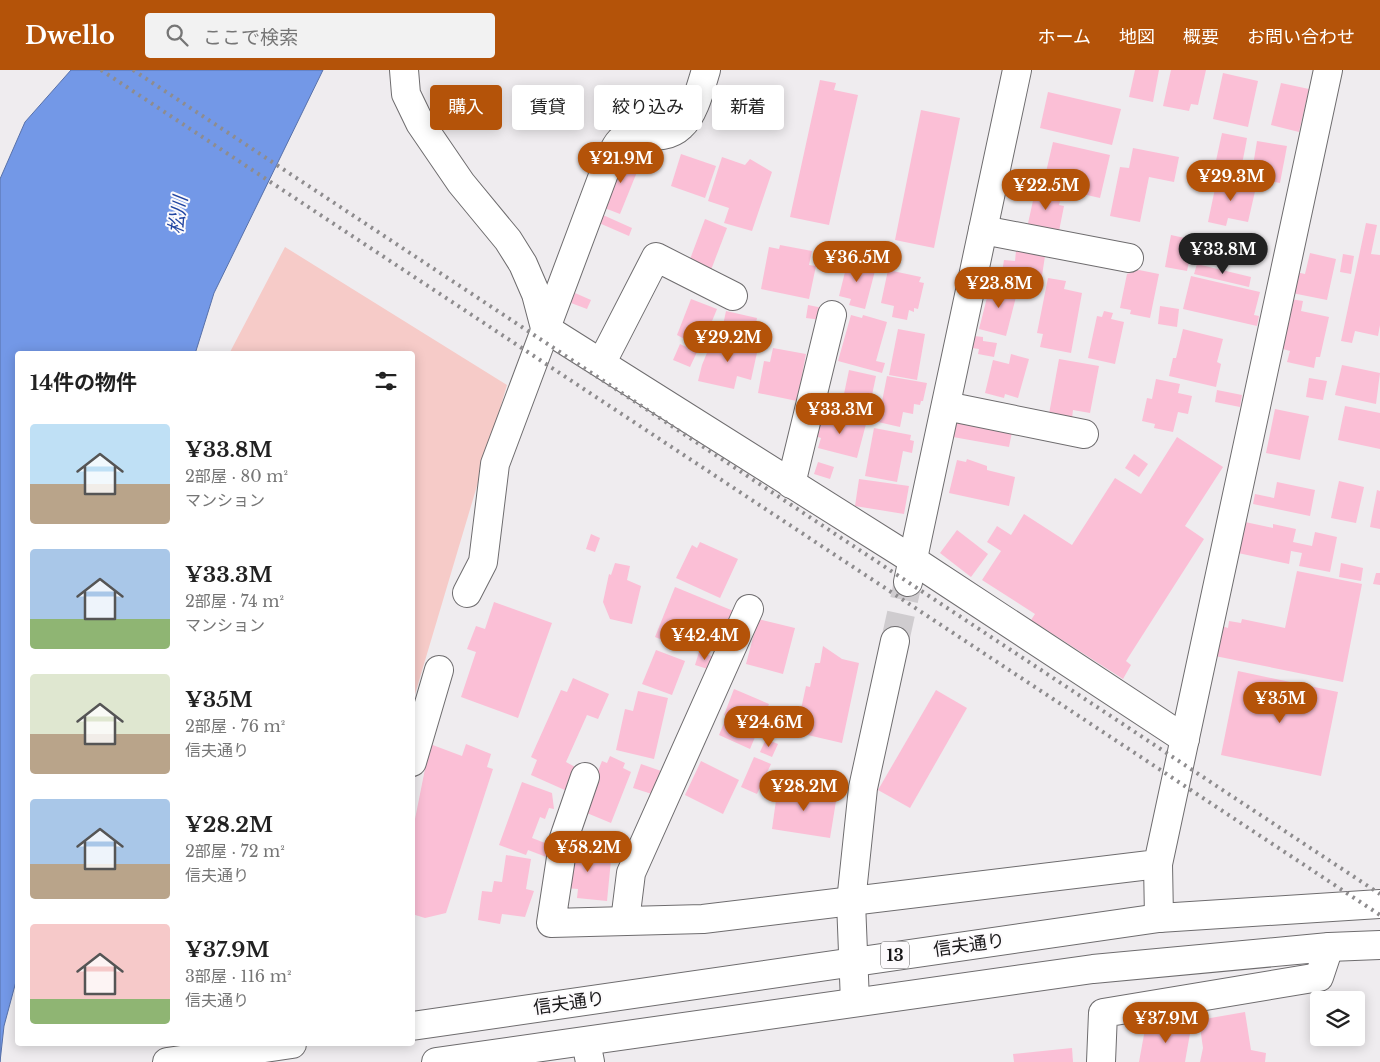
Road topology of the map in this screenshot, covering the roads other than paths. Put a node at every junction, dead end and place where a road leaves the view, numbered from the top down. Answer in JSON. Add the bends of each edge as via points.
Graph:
{"nodes":[{"id":1,"x":404,"y":70,"type":"edge"},
{"id":2,"x":706,"y":70,"type":"edge"},
{"id":3,"x":1017,"y":70,"type":"edge"},
{"id":4,"x":1328,"y":70,"type":"edge"},
{"id":5,"x":983,"y":230,"type":"junction"},
{"id":6,"x":1129,"y":258,"type":"dead end"},
{"id":7,"x":734,"y":296,"type":"dead end"},
{"id":8,"x":832,"y":315,"type":"dead end"},
{"id":9,"x":545,"y":328,"type":"junction"},
{"id":10,"x":602,"y":362,"type":"junction"},
{"id":11,"x":946,"y":406,"type":"junction"},
{"id":12,"x":1084,"y":434,"type":"dead end"},
{"id":13,"x":791,"y":484,"type":"junction"},
{"id":14,"x":910,"y":571,"type":"junction"},
{"id":15,"x":467,"y":593,"type":"dead end"},
{"id":16,"x":749,"y":609,"type":"dead end"},
{"id":17,"x":895,"y":641,"type":"tunnel mouth"},
{"id":18,"x":439,"y":670,"type":"dead end"},
{"id":19,"x":1185,"y":739,"type":"junction"},
{"id":20,"x":415,"y":752,"type":"edge"},
{"id":21,"x":584,"y":777,"type":"dead end"},
{"id":22,"x":1158,"y":864,"type":"junction"},
{"id":23,"x":851,"y":902,"type":"junction"},
{"id":24,"x":1380,"y":904,"type":"edge"},
{"id":25,"x":1159,"y":918,"type":"junction"},
{"id":26,"x":625,"y":921,"type":"junction"},
{"id":27,"x":1380,"y":945,"type":"edge"},
{"id":28,"x":1329,"y":947,"type":"junction"},
{"id":29,"x":852,"y":961,"type":"junction"},
{"id":30,"x":855,"y":1002,"type":"junction"},
{"id":31,"x":415,"y":1026,"type":"edge"},
{"id":32,"x":278,"y":1046,"type":"edge"},
{"id":33,"x":588,"y":1052,"type":"edge"},
{"id":34,"x":167,"y":1062,"type":"edge"},
{"id":35,"x":436,"y":1062,"type":"edge"},
{"id":36,"x":1101,"y":1062,"type":"edge"}],
"edges":[{"from":1,"to":9,"type":"main road","via":[[406,94],[420,123],[523,264],[536,294]]},
{"from":2,"to":9,"type":"main road","via":[[697,99],[682,126],[661,137],[627,136],[620,141],[607,165]]},
{"from":3,"to":5,"type":"main road"},
{"from":4,"to":19,"type":"main road"},
{"from":5,"to":6,"type":"main road"},
{"from":5,"to":11,"type":"main road"},
{"from":7,"to":10,"type":"main road","via":[[656,257]]},
{"from":8,"to":13,"type":"main road"},
{"from":9,"to":10,"type":"main road"},
{"from":9,"to":15,"type":"main road","via":[[495,464],[483,562]]},
{"from":10,"to":13,"type":"main road"},
{"from":11,"to":12,"type":"main road"},
{"from":11,"to":14,"type":"main road"},
{"from":13,"to":14,"type":"main road"},
{"from":14,"to":19,"type":"main road"},
{"from":16,"to":26,"type":"main road","via":[[631,873]]},
{"from":17,"to":23,"type":"main road","via":[[863,788]]},
{"from":18,"to":20,"type":"main road"},
{"from":19,"to":22,"type":"main road"},
{"from":21,"to":26,"type":"main road","via":[[564,838],[551,923]]},
{"from":22,"to":23,"type":"main road"},
{"from":22,"to":25,"type":"main road"},
{"from":23,"to":26,"type":"main road","via":[[703,919]]},
{"from":23,"to":29,"type":"main road"},
{"from":24,"to":25,"type":"main road","name":"信夫通り","number":"13"},
{"from":25,"to":29,"type":"main road","name":"信夫通り","number":"13"},
{"from":27,"to":28,"type":"main road","number":"13"},
{"from":28,"to":30,"type":"main road","number":"13","via":[[1093,969]]},
{"from":28,"to":36,"type":"main road","via":[[1319,977],[1103,1013]]},
{"from":29,"to":30,"type":"main road"},
{"from":29,"to":31,"type":"main road","name":"信夫通り","number":"13"},
{"from":30,"to":33,"type":"main road","number":"13"},
{"from":32,"to":34,"type":"main road"},
{"from":33,"to":35,"type":"main road","number":"13"}]}
